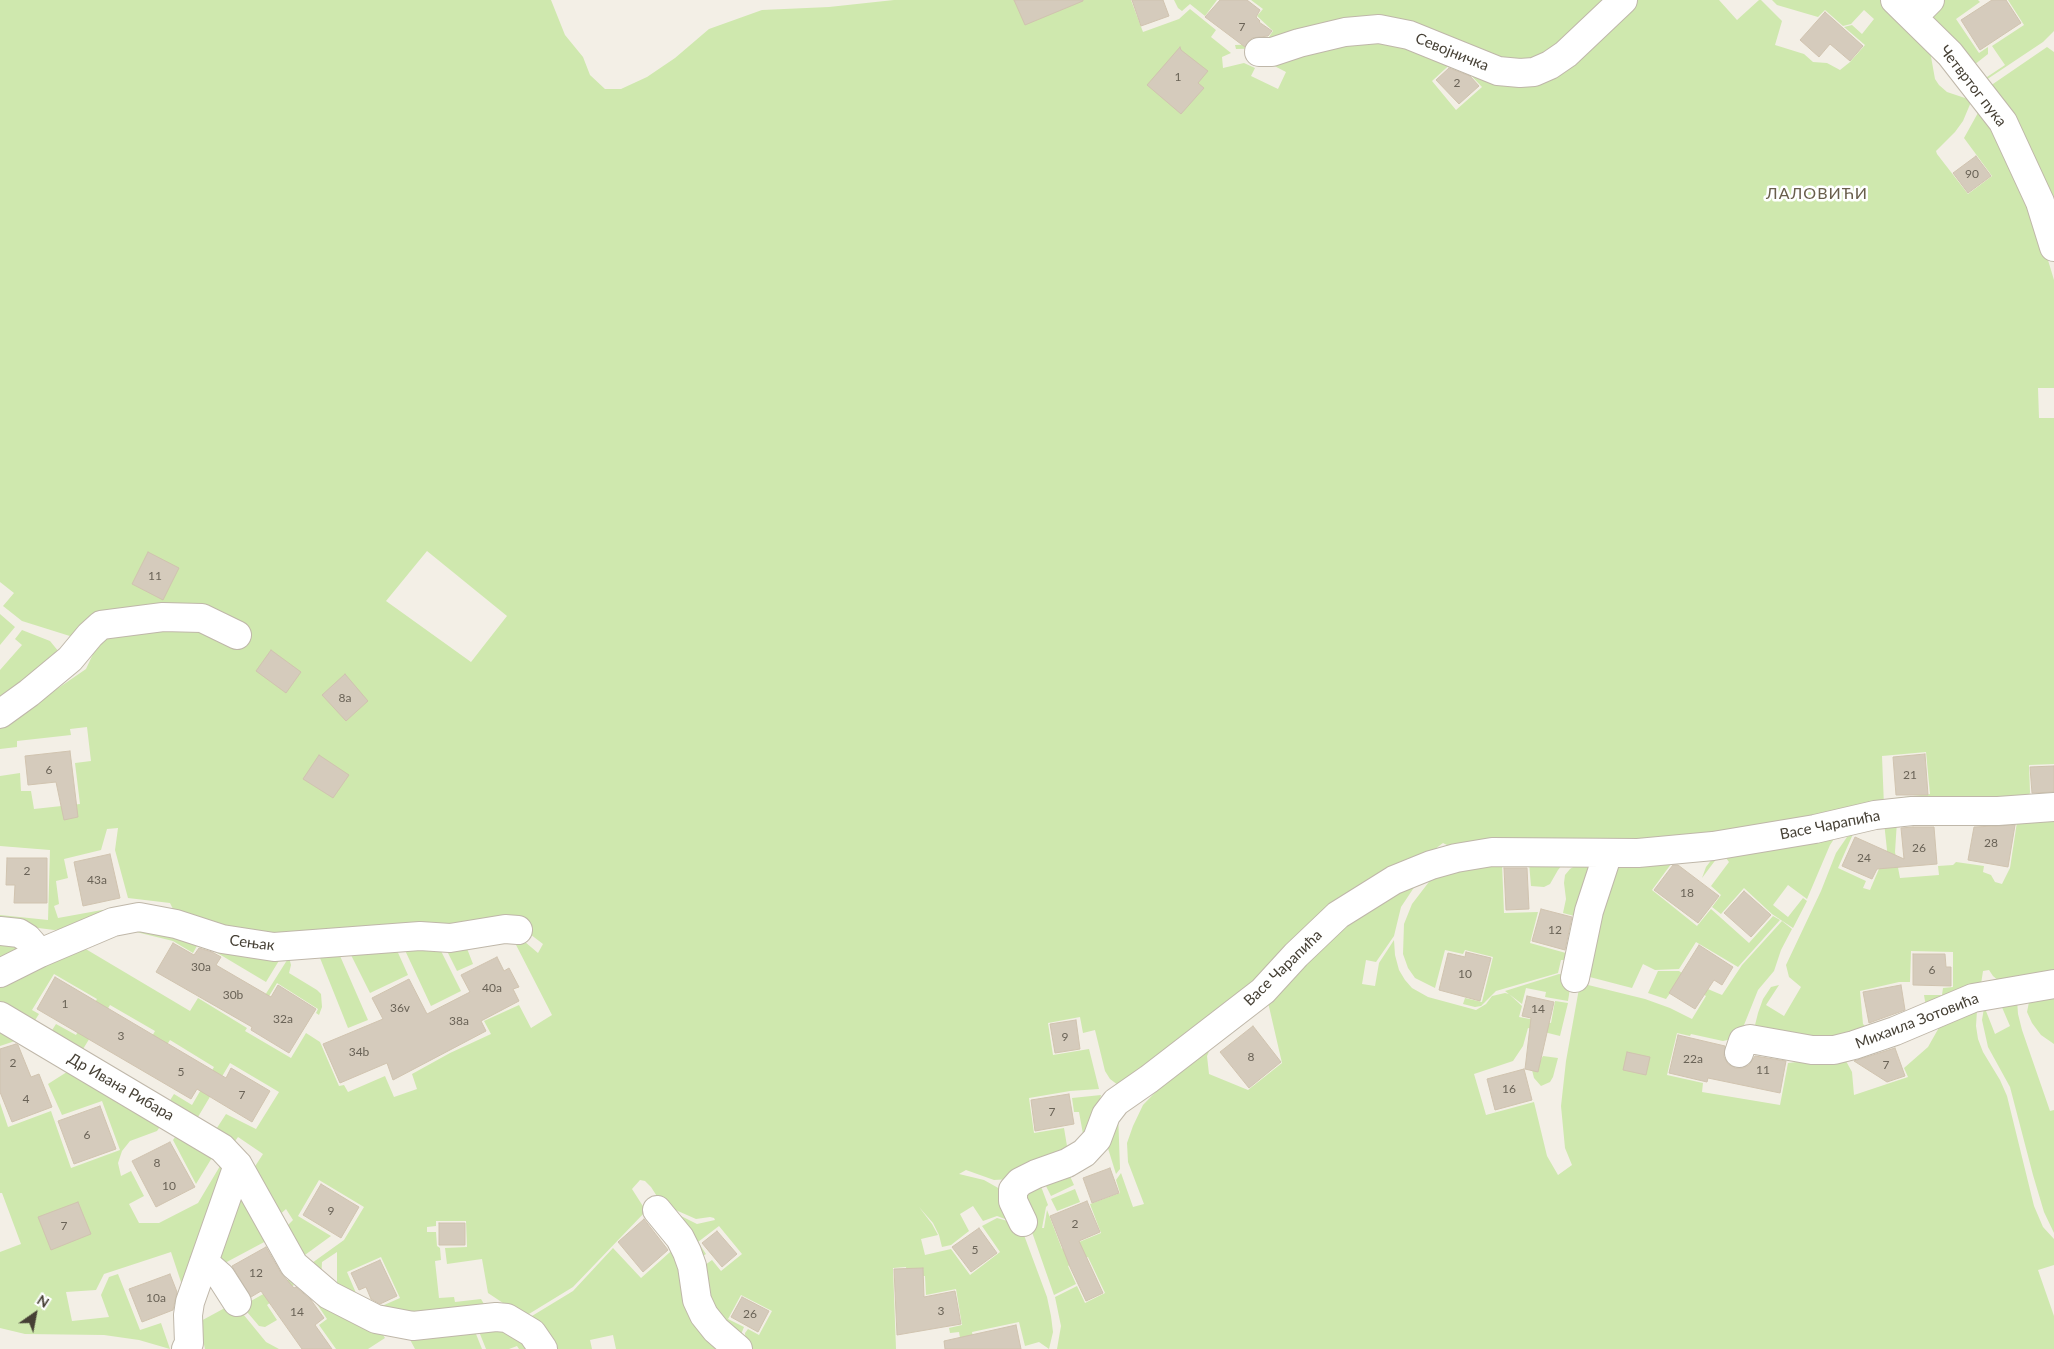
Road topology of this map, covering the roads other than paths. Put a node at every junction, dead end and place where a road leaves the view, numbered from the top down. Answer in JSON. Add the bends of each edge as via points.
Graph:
{"nodes":[{"id":1,"x":1623,"y":0,"type":"edge"},
{"id":2,"x":1913,"y":6,"type":"edge"},
{"id":3,"x":1258,"y":52,"type":"dead end"},
{"id":4,"x":2054,"y":246,"type":"edge"},
{"id":5,"x":237,"y":635,"type":"dead end"},
{"id":6,"x":0,"y":714,"type":"edge"},
{"id":7,"x":2054,"y":807,"type":"edge"},
{"id":8,"x":1608,"y":853,"type":"junction"},
{"id":9,"x":518,"y":930,"type":"dead end"},
{"id":10,"x":0,"y":931,"type":"edge"},
{"id":11,"x":40,"y":953,"type":"junction"},
{"id":12,"x":0,"y":973,"type":"edge"},
{"id":13,"x":1576,"y":978,"type":"dead end"},
{"id":14,"x":2054,"y":984,"type":"edge"},
{"id":15,"x":0,"y":1016,"type":"edge"},
{"id":16,"x":1744,"y":1046,"type":"dead end"},
{"id":17,"x":238,"y":1165,"type":"junction"},
{"id":18,"x":657,"y":1210,"type":"dead end"},
{"id":19,"x":1023,"y":1222,"type":"dead end"},
{"id":20,"x":204,"y":1262,"type":"junction"},
{"id":21,"x":236,"y":1302,"type":"dead end"},
{"id":22,"x":186,"y":1349,"type":"edge"},
{"id":23,"x":544,"y":1349,"type":"edge"},
{"id":24,"x":738,"y":1349,"type":"edge"}],
"edges":[{"from":1,"to":3,"type":"street","name":"Севојничка","via":[[1566,54],[1534,72],[1498,71],[1409,35],[1379,29],[1345,32],[1272,52]]},
{"from":2,"to":4,"type":"street","name":"Четвртог пука","via":[[2003,122],[2040,202]]},
{"from":5,"to":6,"type":"street","via":[[202,618],[163,617],[101,625],[70,659]]},
{"from":7,"to":8,"type":"street","name":"Васе Чарапића","via":[[1912,811],[1713,846]]},
{"from":8,"to":13,"type":"street","via":[[1589,911]]},
{"from":8,"to":19,"type":"street","name":"Васе Чарапића","via":[[1492,852],[1456,858],[1394,880],[1363,899],[1338,916],[1263,991],[1116,1102],[1106,1115],[1097,1139],[1084,1153],[1020,1182],[1013,1190],[1013,1201]]},
{"from":9,"to":11,"type":"street","name":"Сењак","via":[[505,929],[450,938],[420,936],[274,947],[222,939],[176,924],[139,917],[113,922]]},
{"from":10,"to":11,"type":"street","via":[[19,933]]},
{"from":11,"to":12,"type":"street","name":"Сењак"},
{"from":14,"to":16,"type":"street","name":"Михаила Зотовића","via":[[1973,998],[1895,1031],[1834,1050]]},
{"from":15,"to":17,"type":"street","name":"Др Ивана Рибара","via":[[214,1142]]},
{"from":17,"to":20,"type":"street"},
{"from":17,"to":23,"type":"street","name":"Др Ивана Рибара","via":[[294,1265],[329,1295],[376,1318],[413,1326],[507,1318],[532,1333]]},
{"from":18,"to":24,"type":"street","via":[[687,1252],[695,1295],[704,1315]]},
{"from":20,"to":21,"type":"street","via":[[221,1277]]},
{"from":20,"to":22,"type":"street","via":[[190,1302]]}]}
